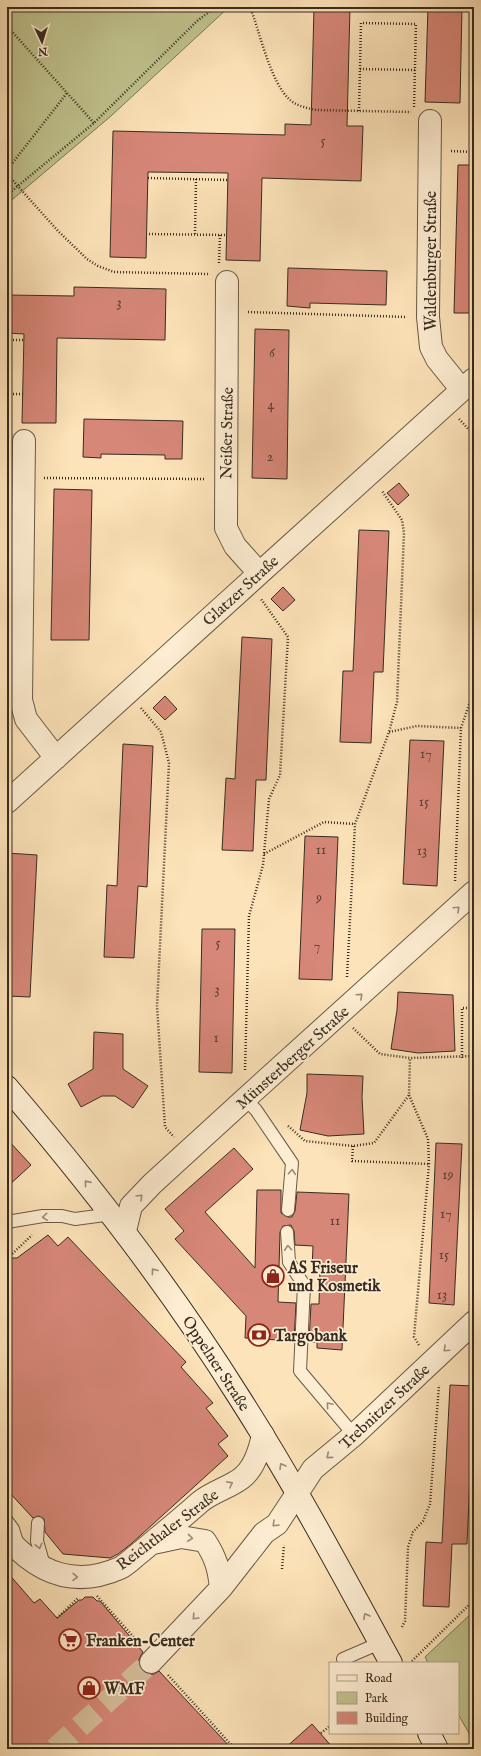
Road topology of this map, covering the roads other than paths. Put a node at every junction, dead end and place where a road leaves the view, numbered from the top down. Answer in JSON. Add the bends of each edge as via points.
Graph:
{"nodes":[{"id":1,"x":430,"y":121,"type":"dead end"},
{"id":2,"x":223,"y":278,"type":"road end"},
{"id":3,"x":468,"y":385,"type":"edge"},
{"id":4,"x":24,"y":441,"type":"dead end"},
{"id":5,"x":254,"y":578,"type":"junction"},
{"id":6,"x":14,"y":610,"type":"edge"},
{"id":7,"x":56,"y":758,"type":"junction"},
{"id":8,"x":7,"y":802,"type":"edge"},
{"id":9,"x":474,"y":892,"type":"edge"},
{"id":10,"x":7,"y":1087,"type":"edge"},
{"id":11,"x":245,"y":1099,"type":"junction"},
{"id":12,"x":288,"y":1210,"type":"dead end"},
{"id":13,"x":112,"y":1214,"type":"junction"},
{"id":14,"x":7,"y":1222,"type":"edge"},
{"id":15,"x":125,"y":1231,"type":"junction"},
{"id":16,"x":287,"y":1232,"type":"dead end"},
{"id":17,"x":474,"y":1322,"type":"edge"},
{"id":18,"x":354,"y":1435,"type":"junction"},
{"id":19,"x":263,"y":1436,"type":"junction"},
{"id":20,"x":298,"y":1493,"type":"junction"},
{"id":21,"x":7,"y":1521,"type":"edge"},
{"id":22,"x":38,"y":1523,"type":"dead end"},
{"id":23,"x":152,"y":1543,"type":"junction"},
{"id":24,"x":14,"y":1545,"type":"edge"},
{"id":25,"x":45,"y":1569,"type":"junction"},
{"id":26,"x":221,"y":1588,"type":"junction"},
{"id":27,"x":380,"y":1643,"type":"junction"},
{"id":28,"x":343,"y":1659,"type":"dead end"},
{"id":29,"x":151,"y":1662,"type":"tunnel mouth"},
{"id":30,"x":390,"y":1662,"type":"edge"},
{"id":31,"x":429,"y":1734,"type":"edge"},
{"id":32,"x":437,"y":1749,"type":"edge"}],
"edges":[{"from":1,"to":3,"type":"street","name":"Waldenburger Straße","via":[[428,317],[431,347],[437,359]]},
{"from":2,"to":5,"type":"street","name":"Neißer Straße","via":[[227,312],[226,528]]},
{"from":3,"to":5,"type":"street","name":"Glatzer Straße"},
{"from":4,"to":6,"type":"street"},
{"from":5,"to":7,"type":"street","name":"Glatzer Straße"},
{"from":6,"to":7,"type":"street","via":[[21,700],[26,719]]},
{"from":7,"to":8,"type":"street","name":"Glatzer Straße"},
{"from":11,"to":9,"type":"street","name":"Münsterberger Straße","one_way":true},
{"from":13,"to":10,"type":"street","name":"Oppelner Straße","one_way":true},
{"from":12,"to":11,"type":"lane","one_way":true,"via":[[292,1163],[256,1110]]},
{"from":15,"to":11,"type":"street","name":"Münsterberger Straße","one_way":true,"via":[[131,1206]]},
{"from":13,"to":14,"type":"lane","one_way":true,"via":[[75,1219],[43,1216]]},
{"from":13,"to":15,"type":"street","name":"Oppelner Straße"},
{"from":19,"to":15,"type":"street","name":"Oppelner Straße","one_way":true,"via":[[193,1326]]},
{"from":18,"to":16,"type":"lane","one_way":true,"via":[[300,1371],[304,1285],[289,1262]]},
{"from":17,"to":18,"type":"street","name":"Trebnitzer Straße","one_way":true},
{"from":18,"to":20,"type":"street","name":"Trebnitzer Straße","one_way":true,"via":[[313,1469]]},
{"from":20,"to":19,"type":"street","name":"Oppelner Straße","one_way":true},
{"from":23,"to":19,"type":"street","name":"Reichthaler Straße","one_way":true,"via":[[208,1495],[244,1477],[259,1452]]},
{"from":20,"to":26,"type":"street","name":"Trebnitzer Straße","one_way":true,"via":[[277,1524],[264,1533]]},
{"from":27,"to":20,"type":"street","name":"Oppelner Straße","one_way":true},
{"from":21,"to":24,"type":"lane","via":[[13,1529]]},
{"from":22,"to":25,"type":"lane","one_way":true,"via":[[37,1541]]},
{"from":25,"to":23,"type":"street","name":"Reichthaler Straße","one_way":true,"via":[[67,1577],[91,1577],[121,1568]]},
{"from":23,"to":26,"type":"street","one_way":true,"via":[[181,1537],[205,1541],[214,1555]]},
{"from":24,"to":25,"type":"street","name":"Reichthaler Straße"},
{"from":26,"to":29,"type":"street","name":"Trebnitzer Straße","one_way":true},
{"from":27,"to":28,"type":"lane"},
{"from":27,"to":30,"type":"street","name":"Oppelner Straße"},
{"from":31,"to":32,"type":"street"}]}
